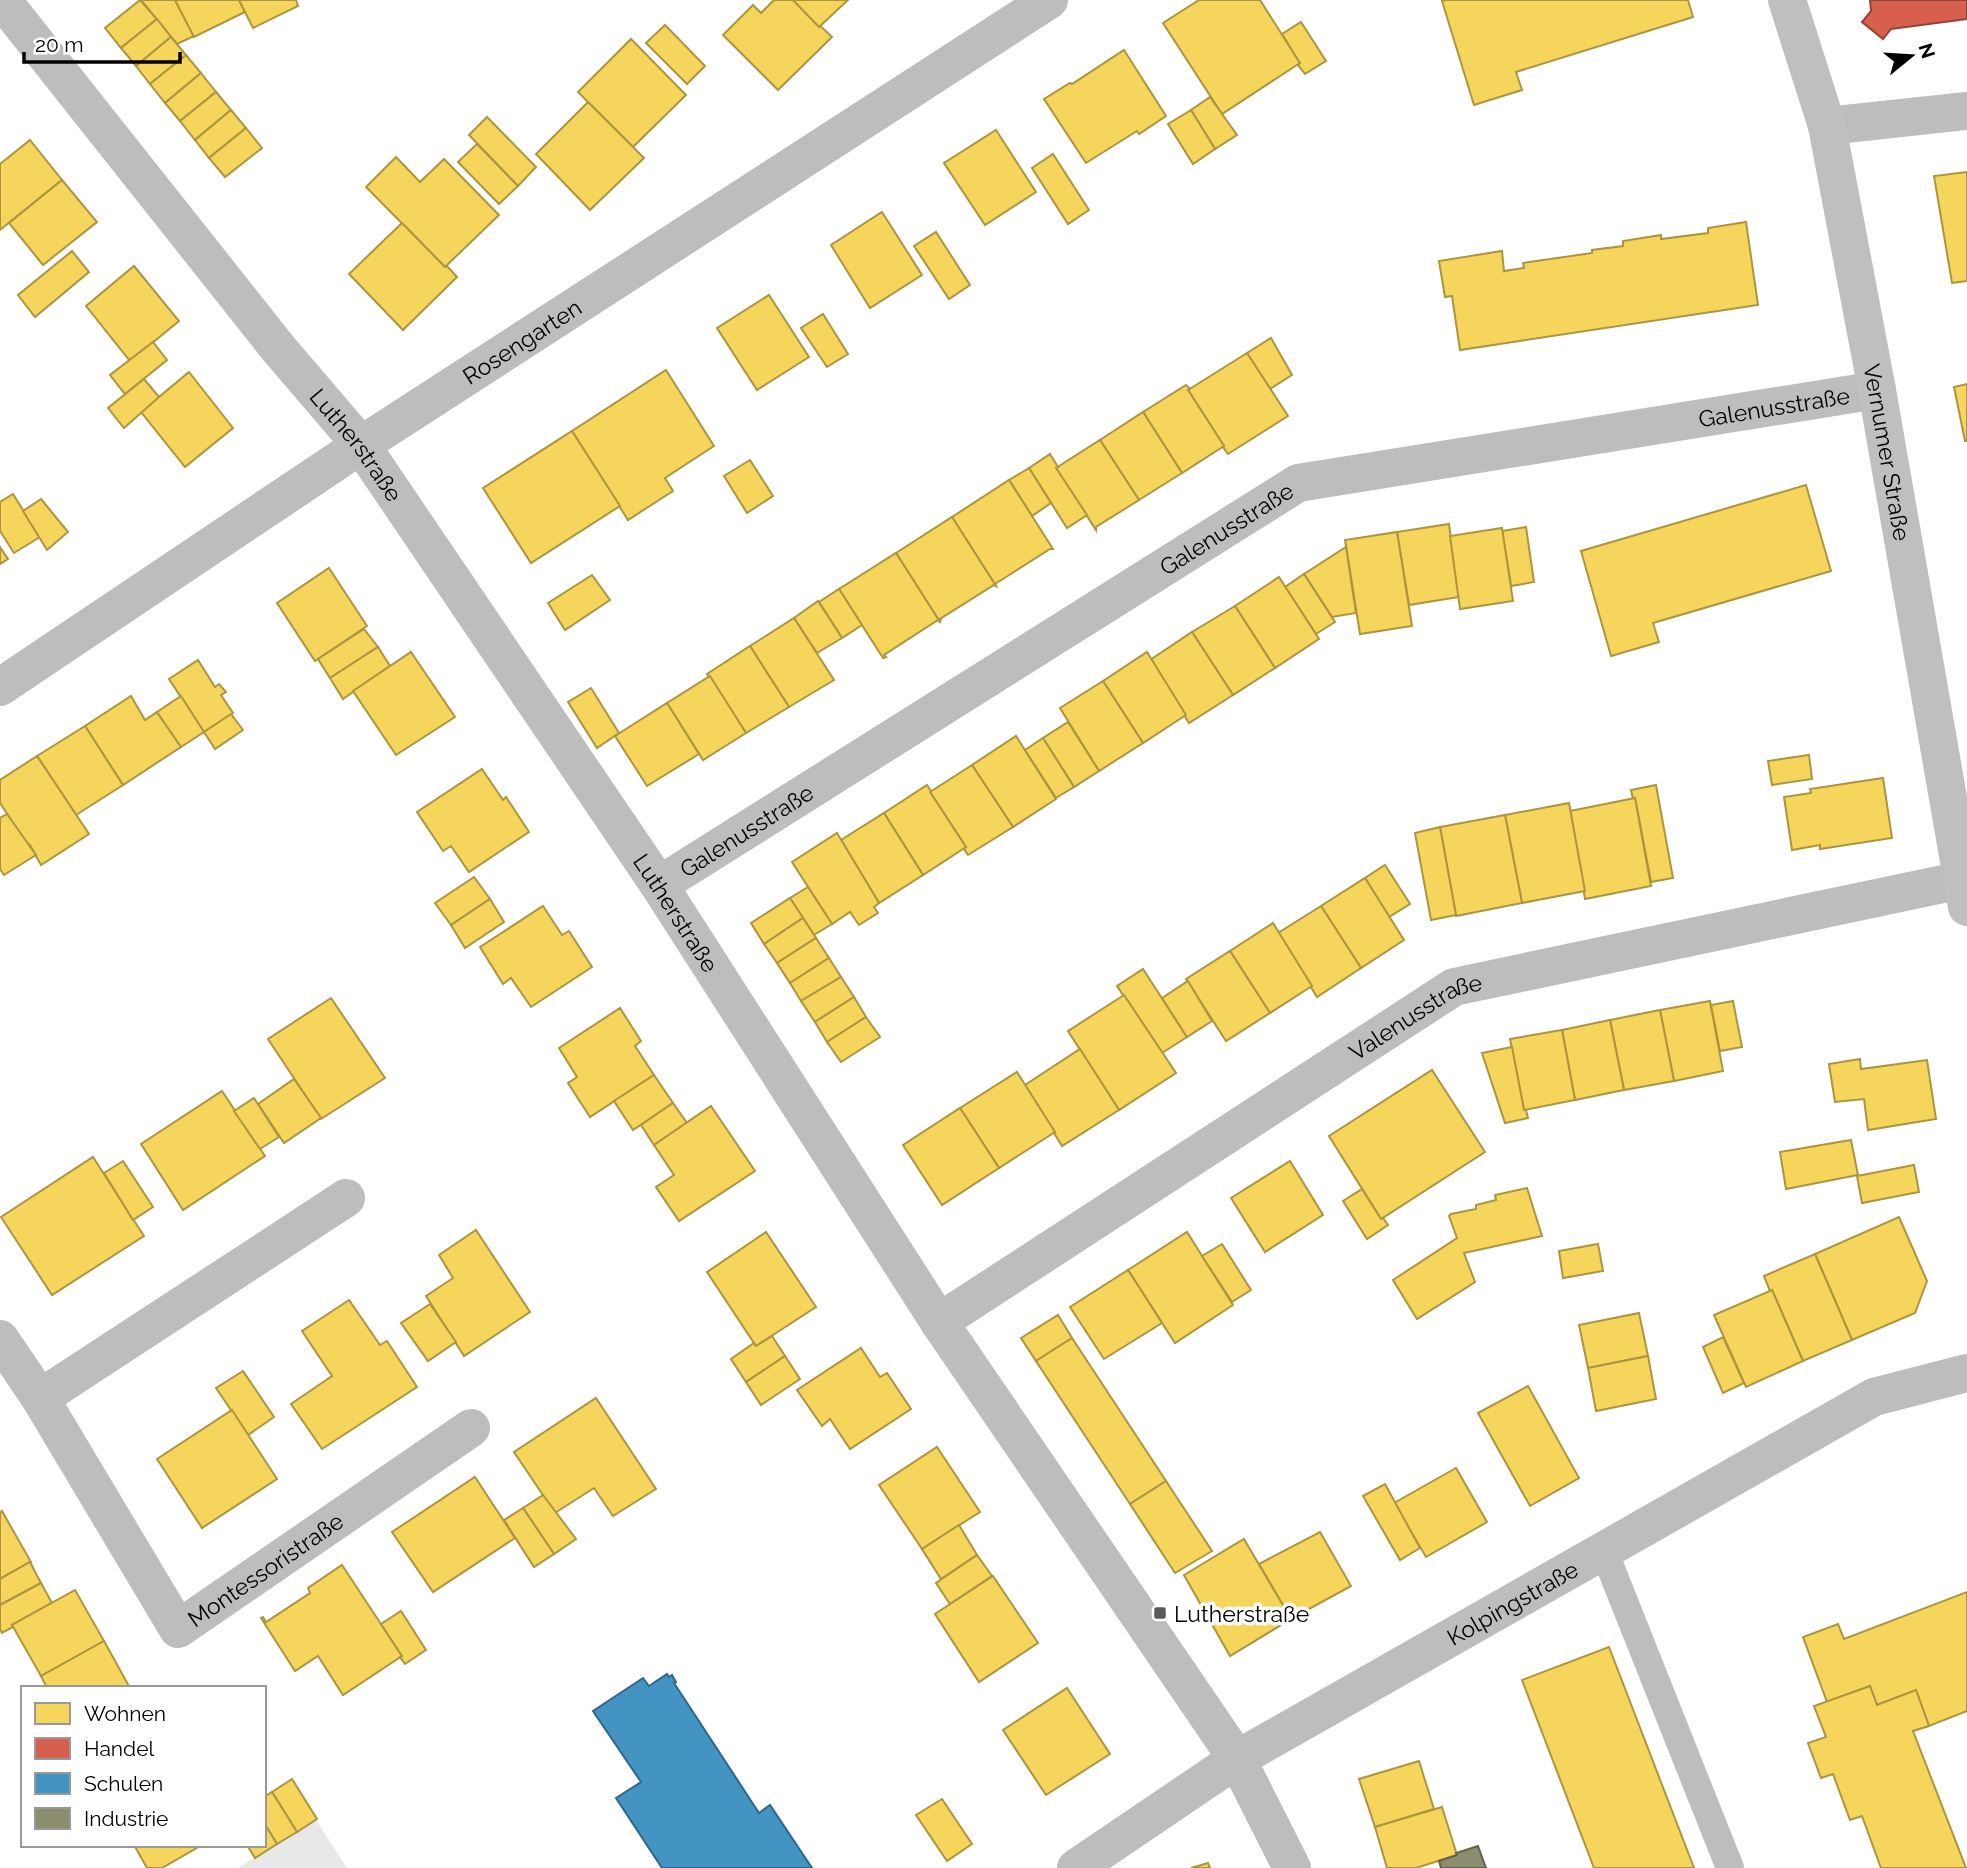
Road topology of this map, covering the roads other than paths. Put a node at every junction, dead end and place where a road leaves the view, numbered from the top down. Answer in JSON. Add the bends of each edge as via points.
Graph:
{"nodes":[{"id":1,"x":2,"y":0,"type":"edge"},
{"id":2,"x":1049,"y":0,"type":"edge"},
{"id":3,"x":1787,"y":0,"type":"edge"},
{"id":4,"x":1967,"y":111,"type":"edge"},
{"id":5,"x":1827,"y":126,"type":"junction"},
{"id":6,"x":1877,"y":390,"type":"junction"},
{"id":7,"x":361,"y":445,"type":"junction"},
{"id":8,"x":0,"y":688,"type":"edge"},
{"id":9,"x":659,"y":885,"type":"junction"},
{"id":10,"x":1965,"y":894,"type":"edge"},
{"id":11,"x":346,"y":1198,"type":"dead end"},
{"id":12,"x":939,"y":1322,"type":"junction"},
{"id":13,"x":0,"y":1339,"type":"edge"},
{"id":14,"x":1967,"y":1373,"type":"edge"},
{"id":15,"x":40,"y":1398,"type":"junction"},
{"id":16,"x":471,"y":1428,"type":"dead end"},
{"id":17,"x":1604,"y":1550,"type":"junction"},
{"id":18,"x":1237,"y":1759,"type":"junction"},
{"id":19,"x":1076,"y":1868,"type":"edge"},
{"id":20,"x":1292,"y":1868,"type":"edge"},
{"id":21,"x":1730,"y":1868,"type":"edge"}],
"edges":[{"from":1,"to":7,"type":"street","name":"Lutherstraße","via":[[278,348]]},
{"from":2,"to":7,"type":"street","name":"Rosengarten"},
{"from":3,"to":5,"type":"street","name":"Vernumer Straße"},
{"from":4,"to":5,"type":"street"},
{"from":5,"to":6,"type":"street","name":"Vernumer Straße"},
{"from":6,"to":9,"type":"street","name":"Galenusstraße","via":[[1298,483]]},
{"from":6,"to":10,"type":"street","name":"Vernumer Straße"},
{"from":7,"to":8,"type":"street","name":"Rosengarten"},
{"from":7,"to":9,"type":"street","name":"Lutherstraße"},
{"from":9,"to":12,"type":"street","name":"Lutherstraße"},
{"from":10,"to":12,"type":"street","name":"Valenusstraße","via":[[1454,987]]},
{"from":11,"to":15,"type":"street"},
{"from":12,"to":18,"type":"street","name":"Lutherstraße"},
{"from":13,"to":15,"type":"street","name":"Montessoristraße"},
{"from":14,"to":17,"type":"street","name":"Kolpingstraße","via":[[1874,1397]]},
{"from":15,"to":16,"type":"street","name":"Montessoristraße","via":[[178,1629]]},
{"from":17,"to":18,"type":"street","name":"Kolpingstraße"},
{"from":17,"to":21,"type":"lane"},
{"from":18,"to":19,"type":"street","name":"Kolpingstraße"},
{"from":18,"to":20,"type":"street","name":"Lutherstraße"}]}
